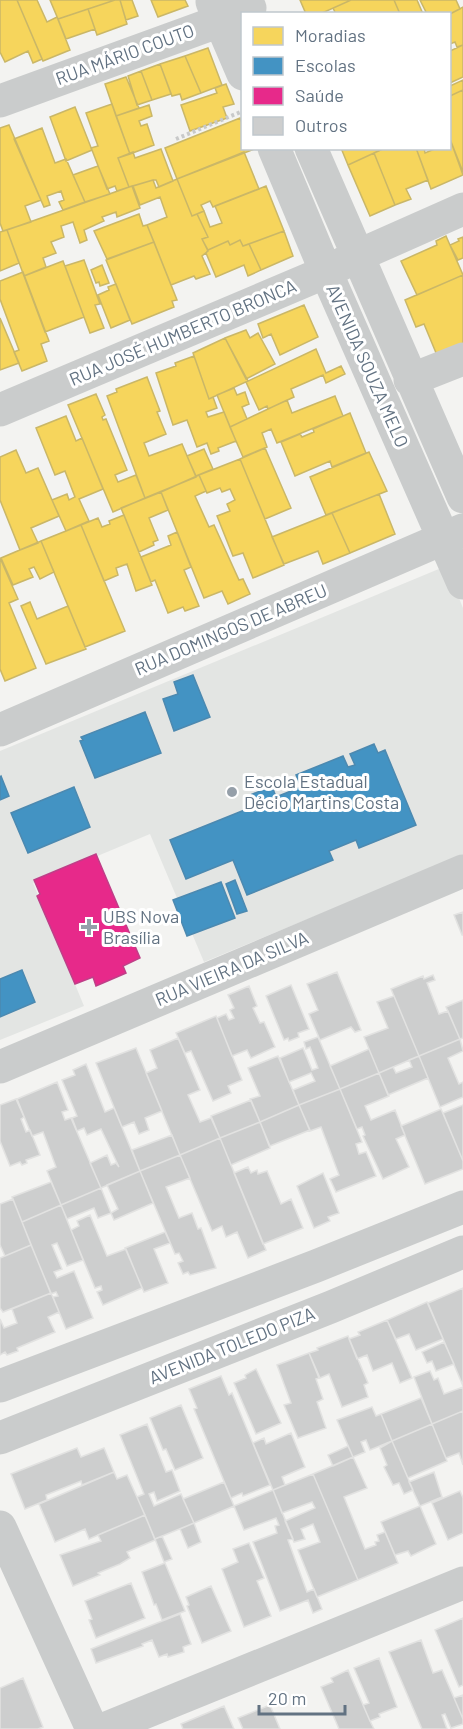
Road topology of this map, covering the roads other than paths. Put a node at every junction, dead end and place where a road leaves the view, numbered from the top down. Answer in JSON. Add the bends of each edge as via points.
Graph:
{"nodes":[{"id":1,"x":250,"y":7,"type":"edge"},
{"id":2,"x":216,"y":10,"type":"edge"},
{"id":3,"x":241,"y":69,"type":"edge"},
{"id":4,"x":3,"y":90,"type":"edge"},
{"id":5,"x":275,"y":150,"type":"edge"},
{"id":6,"x":312,"y":150,"type":"edge"},
{"id":7,"x":463,"y":209,"type":"edge"},
{"id":8,"x":357,"y":256,"type":"junction"},
{"id":9,"x":326,"y":272,"type":"junction"},
{"id":10,"x":463,"y":359,"type":"edge"},
{"id":11,"x":410,"y":380,"type":"junction"},
{"id":12,"x":0,"y":410,"type":"edge"},
{"id":13,"x":463,"y":497,"type":"edge"},
{"id":14,"x":453,"y":534,"type":"edge"},
{"id":15,"x":463,"y":583,"type":"edge"},
{"id":16,"x":0,"y":730,"type":"edge"},
{"id":17,"x":463,"y":871,"type":"edge"},
{"id":18,"x":0,"y":1067,"type":"edge"},
{"id":19,"x":463,"y":1207,"type":"edge"},
{"id":20,"x":463,"y":1252,"type":"edge"},
{"id":21,"x":316,"y":1266,"type":"junction"},
{"id":22,"x":331,"y":1307,"type":"junction"},
{"id":23,"x":0,"y":1386,"type":"edge"},
{"id":24,"x":0,"y":1438,"type":"edge"},
{"id":25,"x":0,"y":1527,"type":"edge"},
{"id":26,"x":463,"y":1583,"type":"edge"},
{"id":27,"x":92,"y":1729,"type":"edge"},
{"id":28,"x":104,"y":1729,"type":"edge"}],
"edges":[{"from":1,"to":2,"type":"street","name":"RUA MÁRIO COUTO"},
{"from":2,"to":3,"type":"street"},
{"from":2,"to":4,"type":"street","name":"RUA MÁRIO COUTO"},
{"from":5,"to":9,"type":"street","name":"AVENIDA SOUZA MELO"},
{"from":6,"to":8,"type":"street","name":"AVENIDA SOUZA MELO"},
{"from":7,"to":8,"type":"street","name":"RUA JOSÉ HUMBERTO BRONCA"},
{"from":8,"to":9,"type":"street","name":"RUA JOSÉ HUMBERTO BRONCA"},
{"from":8,"to":11,"type":"street","name":"AVENIDA SOUZA MELO"},
{"from":9,"to":12,"type":"street","name":"RUA JOSÉ HUMBERTO BRONCA"},
{"from":9,"to":14,"type":"street","name":"AVENIDA SOUZA MELO"},
{"from":10,"to":11,"type":"street"},
{"from":11,"to":13,"type":"street","name":"AVENIDA SOUZA MELO"},
{"from":14,"to":15,"type":"street","name":"AVENIDA SOUZA MELO"},
{"from":14,"to":16,"type":"street","name":"RUA DOMINGOS DE ABREU"},
{"from":17,"to":18,"type":"street","name":"RUA VIEIRA DA SILVA"},
{"from":19,"to":21,"type":"street"},
{"from":20,"to":22,"type":"street","name":"AVENIDA TOLEDO PIZA"},
{"from":21,"to":22,"type":"street"},
{"from":21,"to":23,"type":"street"},
{"from":22,"to":24,"type":"street","name":"AVENIDA TOLEDO PIZA"},
{"from":25,"to":27,"type":"street"},
{"from":26,"to":28,"type":"street"}]}
